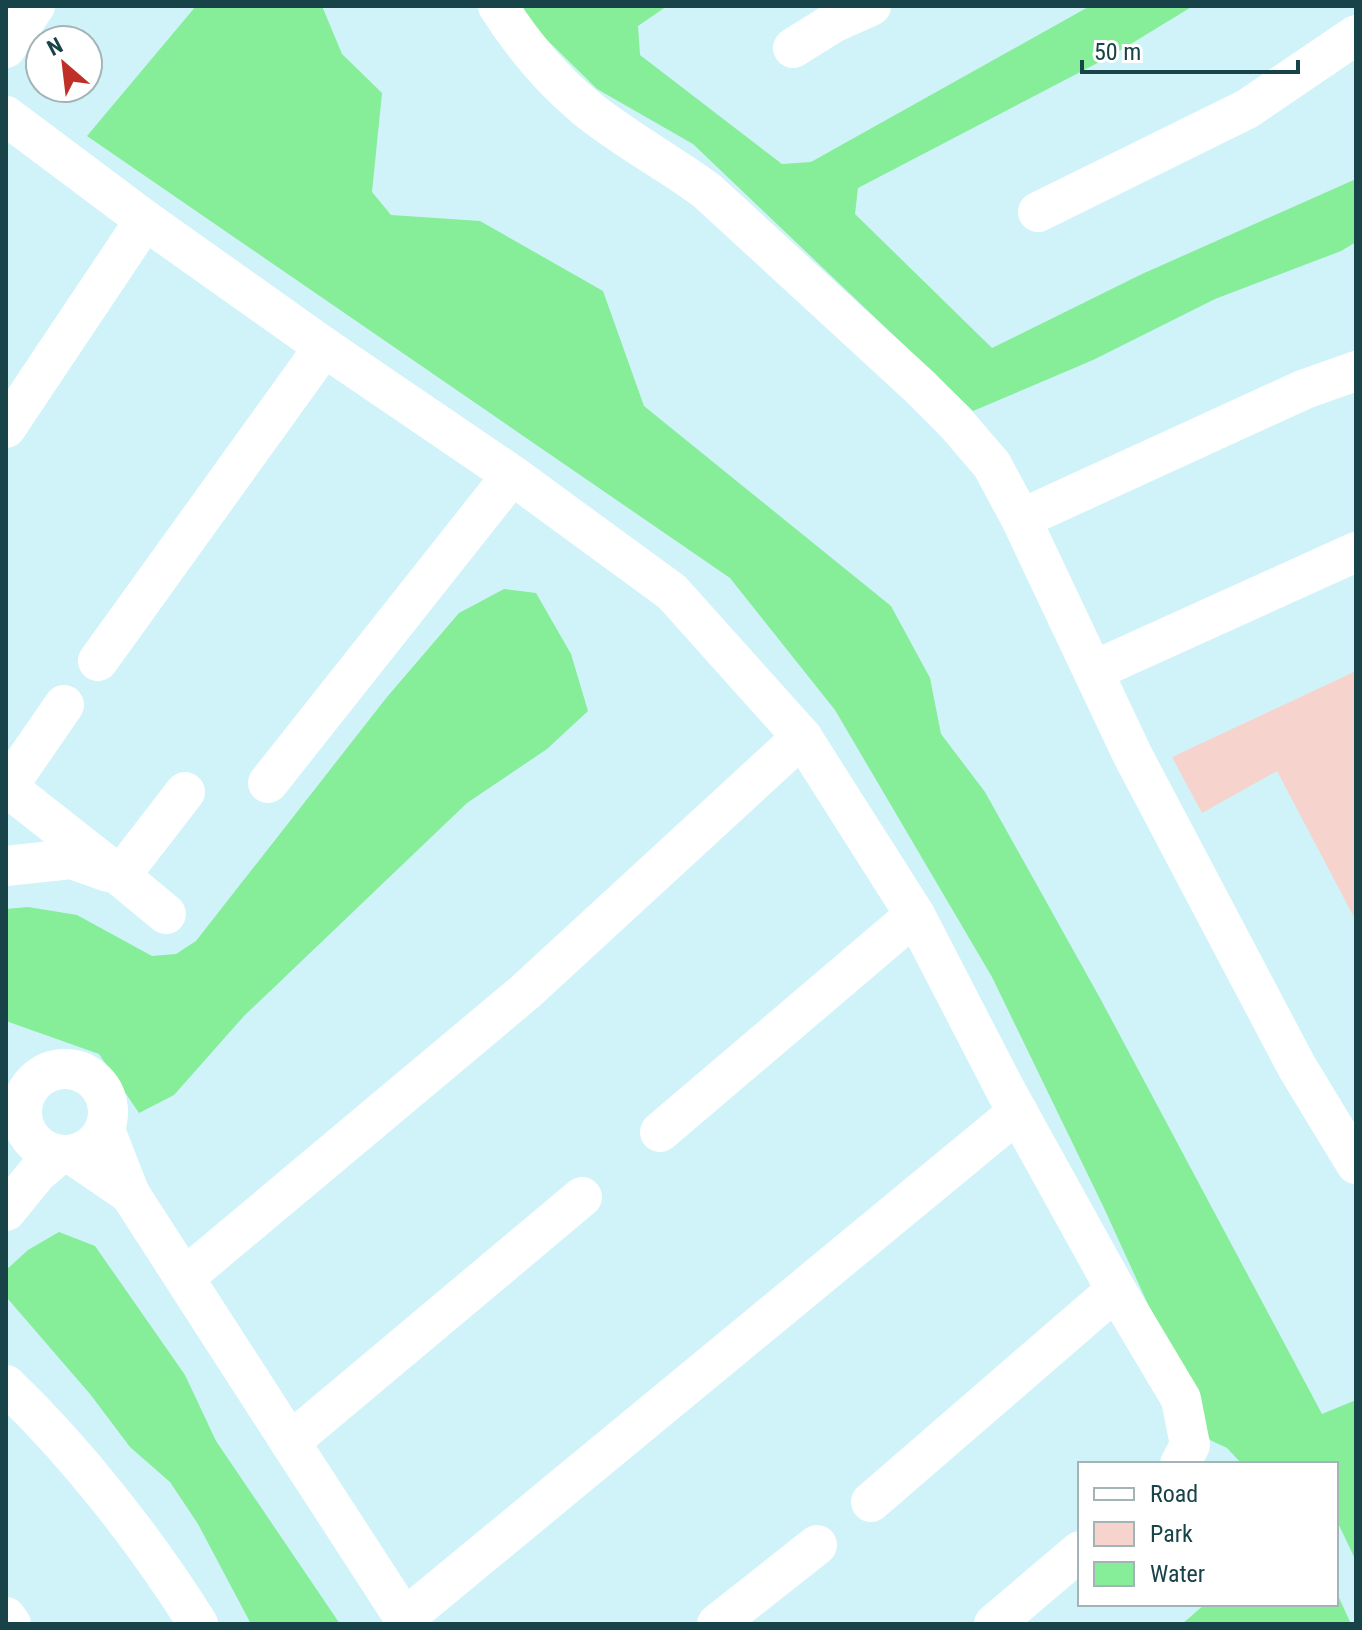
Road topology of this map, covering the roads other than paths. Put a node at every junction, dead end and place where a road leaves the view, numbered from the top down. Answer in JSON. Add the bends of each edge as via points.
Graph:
{"nodes":[{"id":1,"x":35,"y":6,"type":"edge"},
{"id":2,"x":498,"y":6,"type":"edge"},
{"id":3,"x":871,"y":6,"type":"edge"},
{"id":4,"x":1356,"y":35,"type":"edge"},
{"id":5,"x":6,"y":48,"type":"edge"},
{"id":6,"x":793,"y":48,"type":"dead end"},
{"id":7,"x":6,"y":116,"type":"edge"},
{"id":8,"x":1038,"y":212,"type":"dead end"},
{"id":9,"x":145,"y":220,"type":"junction"},
{"id":10,"x":324,"y":347,"type":"junction"},
{"id":11,"x":1356,"y":371,"type":"edge"},
{"id":12,"x":6,"y":428,"type":"edge"},
{"id":13,"x":512,"y":475,"type":"junction"},
{"id":14,"x":1021,"y":519,"type":"junction"},
{"id":15,"x":1356,"y":552,"type":"edge"},
{"id":16,"x":98,"y":661,"type":"dead end"},
{"id":17,"x":1093,"y":671,"type":"junction"},
{"id":18,"x":64,"y":705,"type":"dead end"},
{"id":19,"x":802,"y":737,"type":"junction"},
{"id":20,"x":268,"y":783,"type":"dead end"},
{"id":21,"x":7,"y":788,"type":"edge"},
{"id":22,"x":185,"y":792,"type":"dead end"},
{"id":23,"x":6,"y":866,"type":"edge"},
{"id":24,"x":120,"y":876,"type":"junction"},
{"id":25,"x":166,"y":914,"type":"dead end"},
{"id":26,"x":915,"y":915,"type":"junction"},
{"id":27,"x":18,"y":1102,"type":"edge"},
{"id":28,"x":1018,"y":1112,"type":"junction"},
{"id":29,"x":105,"y":1130,"type":"junction"},
{"id":30,"x":660,"y":1132,"type":"dead end"},
{"id":31,"x":66,"y":1155,"type":"junction"},
{"id":32,"x":1356,"y":1164,"type":"edge"},
{"id":33,"x":130,"y":1194,"type":"junction"},
{"id":34,"x":582,"y":1197,"type":"dead end"},
{"id":35,"x":6,"y":1211,"type":"edge"},
{"id":36,"x":185,"y":1277,"type":"junction"},
{"id":37,"x":1116,"y":1290,"type":"junction"},
{"id":38,"x":6,"y":1385,"type":"edge"},
{"id":39,"x":290,"y":1442,"type":"junction"},
{"id":40,"x":1181,"y":1462,"type":"edge"},
{"id":41,"x":871,"y":1502,"type":"dead end"},
{"id":42,"x":817,"y":1545,"type":"dead end"},
{"id":43,"x":1078,"y":1553,"type":"edge"},
{"id":44,"x":6,"y":1617,"type":"edge"},
{"id":45,"x":407,"y":1621,"type":"edge"},
{"id":46,"x":11,"y":1624,"type":"edge"},
{"id":47,"x":198,"y":1624,"type":"edge"},
{"id":48,"x":717,"y":1624,"type":"edge"},
{"id":49,"x":994,"y":1624,"type":"edge"}],
"edges":[{"from":1,"to":5,"type":"street"},
{"from":2,"to":14,"type":"street","via":[[556,81],[586,108],[707,191],[919,386],[992,465]]},
{"from":3,"to":6,"type":"street"},
{"from":4,"to":8,"type":"street","via":[[1247,109]]},
{"from":7,"to":9,"type":"street"},
{"from":9,"to":10,"type":"street"},
{"from":9,"to":12,"type":"street"},
{"from":10,"to":13,"type":"street"},
{"from":10,"to":16,"type":"street"},
{"from":11,"to":14,"type":"street","via":[[1305,389]]},
{"from":13,"to":19,"type":"street","via":[[672,592]]},
{"from":13,"to":20,"type":"street"},
{"from":14,"to":17,"type":"street"},
{"from":15,"to":17,"type":"street"},
{"from":17,"to":32,"type":"street","via":[[1297,1067]]},
{"from":18,"to":21,"type":"street"},
{"from":19,"to":26,"type":"street"},
{"from":19,"to":36,"type":"street","via":[[525,992]]},
{"from":21,"to":24,"type":"street"},
{"from":22,"to":24,"type":"street"},
{"from":23,"to":24,"type":"street","via":[[71,859]]},
{"from":24,"to":25,"type":"street"},
{"from":26,"to":28,"type":"street"},
{"from":26,"to":30,"type":"street"},
{"from":27,"to":29,"type":"street","via":[[56,1070],[71,1069],[100,1087],[107,1100]]},
{"from":27,"to":31,"type":"street","via":[[30,1139],[42,1149]]},
{"from":28,"to":37,"type":"street"},
{"from":28,"to":45,"type":"street"},
{"from":29,"to":31,"type":"street","via":[[87,1149]]},
{"from":29,"to":33,"type":"street"},
{"from":31,"to":33,"type":"street"},
{"from":31,"to":35,"type":"street","via":[[37,1173]]},
{"from":33,"to":36,"type":"street"},
{"from":34,"to":39,"type":"street"},
{"from":36,"to":39,"type":"street"},
{"from":37,"to":40,"type":"street","via":[[1181,1399],[1190,1445]]},
{"from":37,"to":41,"type":"street"},
{"from":38,"to":47,"type":"street","via":[[39,1417],[160,1565]]},
{"from":39,"to":45,"type":"street"},
{"from":42,"to":48,"type":"street"},
{"from":43,"to":49,"type":"street"},
{"from":44,"to":46,"type":"street"}]}
